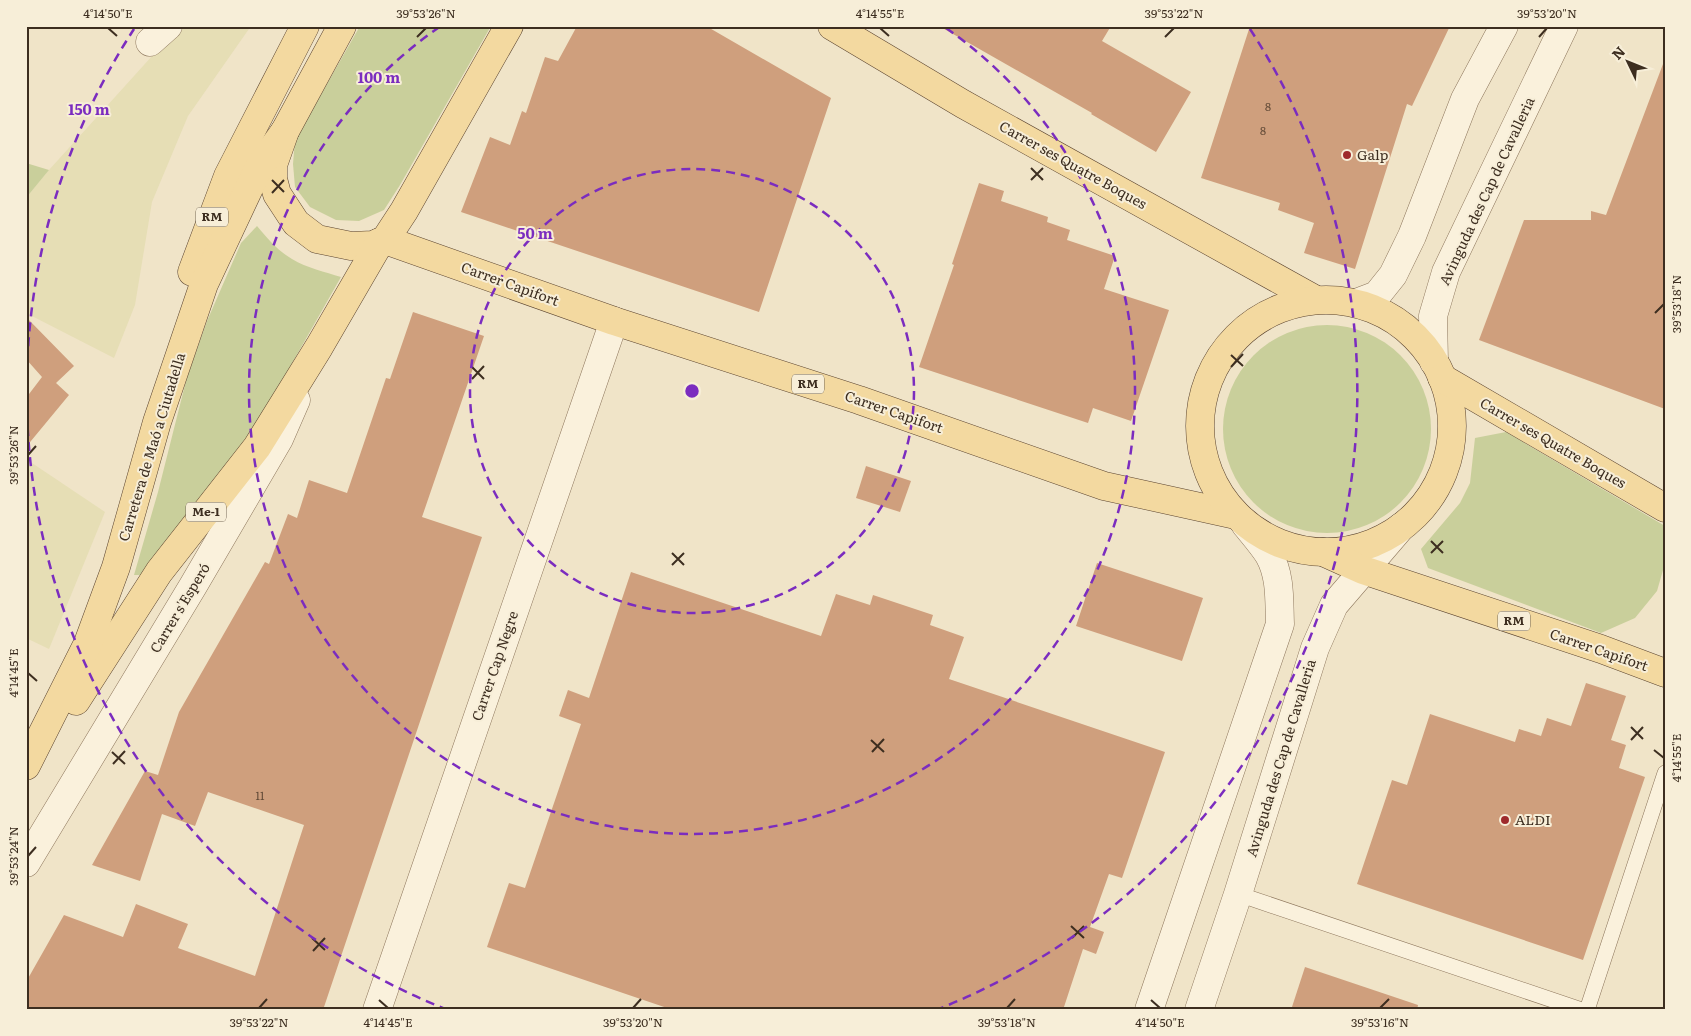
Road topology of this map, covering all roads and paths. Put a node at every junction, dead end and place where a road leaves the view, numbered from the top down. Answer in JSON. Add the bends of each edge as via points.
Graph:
{"nodes":[{"id":1,"x":305,"y":26,"type":"edge"},
{"id":2,"x":342,"y":26,"type":"edge"},
{"id":3,"x":509,"y":26,"type":"edge"},
{"id":4,"x":832,"y":26,"type":"edge"},
{"id":5,"x":1504,"y":26,"type":"edge"},
{"id":6,"x":1564,"y":26,"type":"edge"},
{"id":7,"x":284,"y":131,"type":"junction"},
{"id":8,"x":382,"y":241,"type":"junction"},
{"id":9,"x":1316,"y":300,"type":"junction"},
{"id":10,"x":1356,"y":303,"type":"junction"},
{"id":11,"x":614,"y":321,"type":"junction"},
{"id":12,"x":319,"y":347,"type":"junction"},
{"id":13,"x":1438,"y":370,"type":"junction"},
{"id":14,"x":157,"y":422,"type":"junction"},
{"id":15,"x":1665,"y":508,"type":"edge"},
{"id":16,"x":1241,"y":520,"type":"junction"},
{"id":17,"x":1401,"y":527,"type":"junction"},
{"id":18,"x":1322,"y":552,"type":"junction"},
{"id":19,"x":1363,"y":570,"type":"junction"},
{"id":20,"x":1665,"y":673,"type":"edge"},
{"id":21,"x":26,"y":766,"type":"edge"},
{"id":22,"x":1665,"y":773,"type":"edge"},
{"id":23,"x":26,"y":778,"type":"edge"},
{"id":24,"x":26,"y":863,"type":"edge"},
{"id":25,"x":1238,"y":894,"type":"junction"},
{"id":26,"x":377,"y":1010,"type":"edge"},
{"id":27,"x":1149,"y":1010,"type":"edge"},
{"id":28,"x":1199,"y":1010,"type":"edge"},
{"id":29,"x":1582,"y":1010,"type":"edge"},
{"id":30,"x":1587,"y":1010,"type":"edge"}],
"edges":[{"from":1,"to":14,"type":"main road","number":"RM","via":[[228,176],[210,222],[171,339]]},
{"from":2,"to":7,"type":"main road","number":"RM"},
{"from":3,"to":8,"type":"main road","via":[[404,211]]},
{"from":4,"to":9,"type":"main road","name":"Carrer ses Quatre Boques","number":"RM","via":[[962,104]]},
{"from":5,"to":10,"type":"street","via":[[1466,99],[1412,236],[1393,275],[1377,295]]},
{"from":6,"to":13,"type":"street","name":"Avinguda des Cap de Cavalleria","via":[[1446,272],[1433,316]]},
{"from":7,"to":8,"type":"main road","number":"RM","via":[[273,165],[273,179],[278,194],[296,223],[317,239],[351,246],[373,245]]},
{"from":7,"to":14,"type":"main road","name":"Carretera de Maó a Ciutadella","via":[[259,167],[204,284]]},
{"from":8,"to":11,"type":"main road","name":"Carrer Capifort","number":"RM"},
{"from":8,"to":12,"type":"main road","number":"Me-1"},
{"from":9,"to":10,"type":"main road","number":"RM"},
{"from":9,"to":16,"type":"main road","number":"RM","via":[[1277,310],[1243,331],[1220,356],[1205,387],[1200,421],[1202,454],[1214,486]]},
{"from":10,"to":13,"type":"main road","number":"RM","via":[[1400,324],[1419,341]]},
{"from":11,"to":16,"type":"main road","name":"Carrer Capifort","number":"RM","via":[[859,400],[1104,486]]},
{"from":11,"to":26,"type":"street","name":"Carrer Cap Negre"},
{"from":12,"to":23,"type":"main road","number":"Me-1","via":[[257,447],[159,572]]},
{"from":12,"to":24,"type":"street","name":"Carrer s'Esperó","via":[[279,439]]},
{"from":13,"to":15,"type":"main road","name":"Carrer ses Quatre Boques","number":"RM"},
{"from":13,"to":17,"type":"main road","number":"RM","via":[[1451,408],[1450,445],[1440,480],[1423,506]]},
{"from":14,"to":21,"type":"main road","name":"Carretera de Maó a Ciutadella","via":[[116,568],[88,643]]},
{"from":16,"to":18,"type":"main road","number":"RM","via":[[1261,535],[1283,545]]},
{"from":16,"to":27,"type":"street","via":[[1275,569],[1280,624]]},
{"from":17,"to":18,"type":"main road","number":"RM","via":[[1362,547]]},
{"from":17,"to":19,"type":"street","name":"Avinguda des Cap de Cavalleria"},
{"from":18,"to":19,"type":"main road","number":"RM"},
{"from":19,"to":20,"type":"main road","name":"Carrer Capifort","number":"RM"},
{"from":19,"to":25,"type":"street","name":"Avinguda des Cap de Cavalleria","via":[[1334,605],[1315,648]]},
{"from":22,"to":30,"type":"lane"},
{"from":25,"to":28,"type":"street","name":"Avinguda des Cap de Cavalleria"},
{"from":25,"to":29,"type":"lane"}]}
